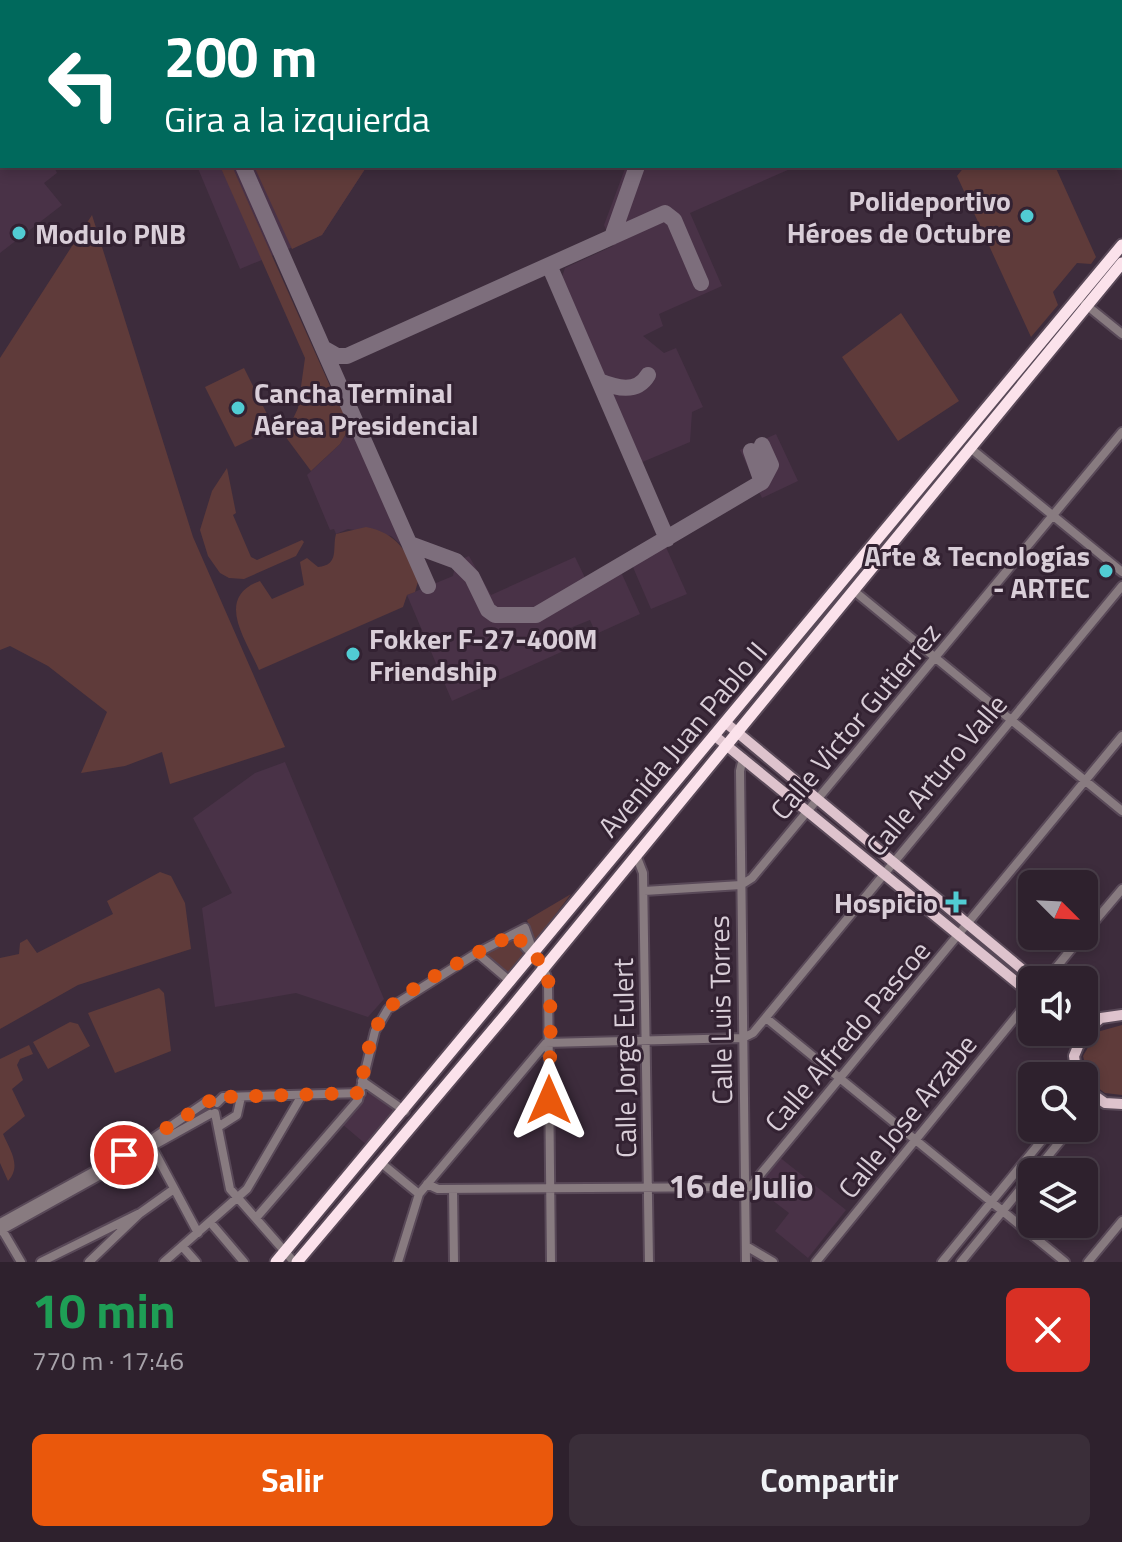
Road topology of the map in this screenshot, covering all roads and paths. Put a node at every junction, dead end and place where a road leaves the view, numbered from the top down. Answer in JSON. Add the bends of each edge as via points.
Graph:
{"nodes":[{"id":1,"x":1122,"y":245,"type":"edge"},
{"id":2,"x":1122,"y":263,"type":"edge"},
{"id":3,"x":1083,"y":302,"type":"junction"},
{"id":4,"x":1122,"y":334,"type":"edge"},
{"id":5,"x":1122,"y":432,"type":"edge"},
{"id":6,"x":969,"y":447,"type":"junction"},
{"id":7,"x":1053,"y":515,"type":"junction"},
{"id":8,"x":1122,"y":572,"type":"edge"},
{"id":9,"x":1122,"y":586,"type":"edge"},
{"id":10,"x":853,"y":590,"type":"junction"},
{"id":11,"x":936,"y":658,"type":"junction"},
{"id":12,"x":1011,"y":720,"type":"junction"},
{"id":13,"x":726,"y":723,"type":"junction"},
{"id":14,"x":736,"y":732,"type":"junction"},
{"id":15,"x":715,"y":736,"type":"junction"},
{"id":16,"x":1122,"y":736,"type":"edge"},
{"id":17,"x":726,"y":744,"type":"junction"},
{"id":18,"x":743,"y":758,"type":"junction"},
{"id":19,"x":1085,"y":781,"type":"junction"},
{"id":20,"x":818,"y":800,"type":"junction"},
{"id":21,"x":1122,"y":811,"type":"edge"},
{"id":22,"x":808,"y":812,"type":"junction"},
{"id":23,"x":636,"y":855,"type":"junction"},
{"id":24,"x":892,"y":863,"type":"junction"},
{"id":25,"x":883,"y":873,"type":"junction"},
{"id":26,"x":741,"y":885,"type":"junction"},
{"id":27,"x":1122,"y":889,"type":"edge"},
{"id":28,"x":644,"y":891,"type":"junction"},
{"id":29,"x":1098,"y":917,"type":"edge"},
{"id":30,"x":968,"y":924,"type":"junction"},
{"id":31,"x":516,"y":933,"type":"junction"},
{"id":32,"x":959,"y":935,"type":"junction"},
{"id":33,"x":1071,"y":950,"type":"edge"},
{"id":34,"x":477,"y":953,"type":"junction"},
{"id":35,"x":534,"y":954,"type":"junction"},
{"id":36,"x":1018,"y":966,"type":"edge"},
{"id":37,"x":1058,"y":966,"type":"edge"},
{"id":38,"x":544,"y":968,"type":"junction"},
{"id":39,"x":511,"y":982,"type":"junction"},
{"id":40,"x":1018,"y":984,"type":"edge"},
{"id":41,"x":1018,"y":1014,"type":"edge"},
{"id":42,"x":1122,"y":1015,"type":"edge"},
{"id":43,"x":766,"y":1018,"type":"junction"},
{"id":44,"x":1098,"y":1020,"type":"edge"},
{"id":45,"x":743,"y":1038,"type":"junction"},
{"id":46,"x":645,"y":1040,"type":"junction"},
{"id":47,"x":549,"y":1042,"type":"junction"},
{"id":48,"x":841,"y":1077,"type":"junction"},
{"id":49,"x":362,"y":1081,"type":"junction"},
{"id":50,"x":361,"y":1093,"type":"junction"},
{"id":51,"x":302,"y":1095,"type":"junction"},
{"id":52,"x":241,"y":1097,"type":"junction"},
{"id":53,"x":1098,"y":1099,"type":"edge"},
{"id":54,"x":206,"y":1102,"type":"junction"},
{"id":55,"x":217,"y":1103,"type":"junction"},
{"id":56,"x":1122,"y":1104,"type":"edge"},
{"id":57,"x":405,"y":1111,"type":"junction"},
{"id":58,"x":213,"y":1114,"type":"junction"},
{"id":59,"x":218,"y":1127,"type":"junction"},
{"id":60,"x":916,"y":1141,"type":"junction"},
{"id":61,"x":1040,"y":1142,"type":"edge"},
{"id":62,"x":1059,"y":1142,"type":"edge"},
{"id":63,"x":152,"y":1147,"type":"junction"},
{"id":64,"x":1046,"y":1158,"type":"edge"},
{"id":65,"x":380,"y":1162,"type":"junction"},
{"id":66,"x":427,"y":1184,"type":"junction"},
{"id":67,"x":550,"y":1188,"type":"junction"},
{"id":68,"x":647,"y":1188,"type":"junction"},
{"id":69,"x":174,"y":1189,"type":"junction"},
{"id":70,"x":453,"y":1189,"type":"junction"},
{"id":71,"x":745,"y":1189,"type":"junction"},
{"id":72,"x":1018,"y":1192,"type":"edge"},
{"id":73,"x":419,"y":1194,"type":"junction"},
{"id":74,"x":239,"y":1198,"type":"junction"},
{"id":75,"x":992,"y":1201,"type":"junction"},
{"id":76,"x":1003,"y":1210,"type":"junction"},
{"id":77,"x":139,"y":1214,"type":"junction"},
{"id":78,"x":257,"y":1217,"type":"junction"},
{"id":79,"x":1122,"y":1221,"type":"edge"},
{"id":80,"x":210,"y":1222,"type":"junction"},
{"id":81,"x":0,"y":1227,"type":"edge"},
{"id":82,"x":198,"y":1233,"type":"junction"},
{"id":83,"x":182,"y":1246,"type":"junction"},
{"id":84,"x":746,"y":1246,"type":"junction"},
{"id":85,"x":286,"y":1251,"type":"junction"},
{"id":86,"x":21,"y":1262,"type":"edge"},
{"id":87,"x":41,"y":1262,"type":"edge"},
{"id":88,"x":89,"y":1262,"type":"edge"},
{"id":89,"x":164,"y":1262,"type":"edge"},
{"id":90,"x":196,"y":1262,"type":"edge"},
{"id":91,"x":244,"y":1262,"type":"edge"},
{"id":92,"x":276,"y":1262,"type":"edge"},
{"id":93,"x":296,"y":1262,"type":"edge"},
{"id":94,"x":398,"y":1262,"type":"edge"},
{"id":95,"x":454,"y":1262,"type":"edge"},
{"id":96,"x":551,"y":1262,"type":"edge"},
{"id":97,"x":649,"y":1262,"type":"edge"},
{"id":98,"x":746,"y":1262,"type":"edge"},
{"id":99,"x":773,"y":1262,"type":"edge"},
{"id":100,"x":816,"y":1262,"type":"edge"},
{"id":101,"x":942,"y":1262,"type":"edge"},
{"id":102,"x":961,"y":1262,"type":"edge"},
{"id":103,"x":1065,"y":1262,"type":"edge"},
{"id":104,"x":1088,"y":1262,"type":"edge"}],
"edges":[{"from":1,"to":3,"type":"highway","name":"Avenida Juan Pablo II"},
{"from":2,"to":3,"type":"highway","name":"Avenida Juan Pablo II"},
{"from":3,"to":4,"type":"street"},
{"from":3,"to":6,"type":"highway","name":"Avenida Juan Pablo II"},
{"from":3,"to":13,"type":"highway","name":"Avenida Juan Pablo II"},
{"from":5,"to":7,"type":"street","name":"Calle Victor Gutierrez"},
{"from":6,"to":7,"type":"street"},
{"from":6,"to":10,"type":"highway","name":"Avenida Juan Pablo II"},
{"from":7,"to":8,"type":"street"},
{"from":7,"to":11,"type":"street","name":"Calle Victor Gutierrez"},
{"from":9,"to":12,"type":"street","name":"Calle Arturo Valle"},
{"from":10,"to":11,"type":"street"},
{"from":10,"to":14,"type":"highway","name":"Avenida Juan Pablo II"},
{"from":11,"to":12,"type":"street"},
{"from":11,"to":20,"type":"street","name":"Calle Victor Gutierrez"},
{"from":12,"to":19,"type":"street"},
{"from":12,"to":24,"type":"street","name":"Calle Arturo Valle"},
{"from":13,"to":14,"type":"main road"},
{"from":13,"to":15,"type":"highway","name":"Avenida Juan Pablo II"},
{"from":14,"to":17,"type":"highway","name":"Avenida Juan Pablo II"},
{"from":14,"to":20,"type":"main road"},
{"from":15,"to":17,"type":"main road"},
{"from":15,"to":35,"type":"highway","name":"Avenida Juan Pablo II"},
{"from":16,"to":19,"type":"street","name":"Calle Alfredo Pascoe"},
{"from":17,"to":18,"type":"main road"},
{"from":17,"to":23,"type":"highway","name":"Avenida Juan Pablo II"},
{"from":18,"to":22,"type":"main road"},
{"from":18,"to":26,"type":"street","name":"Calle Luis Torres"},
{"from":19,"to":21,"type":"street"},
{"from":19,"to":30,"type":"street","name":"Calle Alfredo Pascoe"},
{"from":20,"to":22,"type":"street","name":"Calle Victor Gutierrez"},
{"from":20,"to":24,"type":"main road"},
{"from":22,"to":25,"type":"main road"},
{"from":22,"to":26,"type":"street","name":"Calle Victor Gutierrez"},
{"from":23,"to":28,"type":"street","name":"Calle Jorge Eulert"},
{"from":23,"to":38,"type":"highway","name":"Avenida Juan Pablo II"},
{"from":24,"to":25,"type":"street","name":"Calle Arturo Valle"},
{"from":24,"to":30,"type":"main road"},
{"from":25,"to":32,"type":"main road"},
{"from":25,"to":43,"type":"street","name":"Calle Arturo Valle"},
{"from":26,"to":28,"type":"street"},
{"from":26,"to":45,"type":"street","name":"Calle Luis Torres"},
{"from":27,"to":29,"type":"street"},
{"from":28,"to":46,"type":"street","name":"Calle Jorge Eulert"},
{"from":30,"to":32,"type":"street","name":"Calle Alfredo Pascoe"},
{"from":30,"to":36,"type":"main road"},
{"from":31,"to":34,"type":"street"},
{"from":31,"to":35,"type":"street","via":[[523,949]]},
{"from":31,"to":35,"type":"street","via":[[525,928]]},
{"from":32,"to":40,"type":"main road"},
{"from":32,"to":48,"type":"street","name":"Calle Alfredo Pascoe"},
{"from":33,"to":37,"type":"street"},
{"from":34,"to":39,"type":"street"},
{"from":34,"to":49,"type":"street","via":[[388,1009],[375,1031]]},
{"from":35,"to":38,"type":"street"},
{"from":35,"to":39,"type":"highway","name":"Avenida Juan Pablo II"},
{"from":38,"to":47,"type":"street"},
{"from":38,"to":65,"type":"highway","name":"Avenida Juan Pablo II"},
{"from":39,"to":57,"type":"highway","name":"Avenida Juan Pablo II"},
{"from":41,"to":60,"type":"street","name":"Calle Jose Arzabe"},
{"from":42,"to":44,"type":"main road"},
{"from":43,"to":45,"type":"street","name":"Calle Arturo Valle"},
{"from":43,"to":48,"type":"street"},
{"from":45,"to":46,"type":"street"},
{"from":45,"to":71,"type":"street","name":"Calle Luis Torres"},
{"from":46,"to":47,"type":"street"},
{"from":46,"to":68,"type":"street","name":"Calle Jorge Eulert"},
{"from":47,"to":66,"type":"street"},
{"from":47,"to":67,"type":"street"},
{"from":48,"to":60,"type":"street"},
{"from":48,"to":71,"type":"street","name":"Calle Alfredo Pascoe"},
{"from":49,"to":50,"type":"street"},
{"from":49,"to":57,"type":"street"},
{"from":50,"to":51,"type":"street"},
{"from":50,"to":78,"type":"street"},
{"from":51,"to":52,"type":"street"},
{"from":51,"to":74,"type":"street"},
{"from":52,"to":55,"type":"street","via":[[223,1097]]},
{"from":52,"to":59,"type":"street","via":[[237,1115]]},
{"from":53,"to":56,"type":"main road"},
{"from":54,"to":55,"type":"street"},
{"from":54,"to":58,"type":"street","via":[[204,1108]]},
{"from":54,"to":81,"type":"street"},
{"from":55,"to":58,"type":"street"},
{"from":57,"to":85,"type":"highway","name":"Avenida Juan Pablo II"},
{"from":58,"to":59,"type":"street"},
{"from":58,"to":63,"type":"street"},
{"from":59,"to":74,"type":"street","via":[[228,1182]]},
{"from":60,"to":75,"type":"street"},
{"from":60,"to":100,"type":"street","name":"Calle Jose Arzabe"},
{"from":61,"to":75,"type":"street"},
{"from":62,"to":64,"type":"street"},
{"from":63,"to":69,"type":"street"},
{"from":63,"to":81,"type":"street"},
{"from":65,"to":73,"type":"street"},
{"from":65,"to":93,"type":"highway","name":"Avenida Juan Pablo II"},
{"from":66,"to":70,"type":"street"},
{"from":66,"to":73,"type":"street"},
{"from":67,"to":68,"type":"street"},
{"from":67,"to":70,"type":"street"},
{"from":67,"to":96,"type":"street"},
{"from":68,"to":71,"type":"street"},
{"from":68,"to":97,"type":"street","name":"Calle Jorge Eulert"},
{"from":69,"to":77,"type":"street"},
{"from":69,"to":82,"type":"street"},
{"from":70,"to":95,"type":"street"},
{"from":71,"to":84,"type":"street","name":"Calle Luis Torres"},
{"from":72,"to":76,"type":"street"},
{"from":73,"to":94,"type":"street"},
{"from":74,"to":78,"type":"street"},
{"from":74,"to":80,"type":"street"},
{"from":75,"to":76,"type":"street"},
{"from":75,"to":101,"type":"street"},
{"from":76,"to":102,"type":"street"},
{"from":76,"to":103,"type":"street"},
{"from":77,"to":87,"type":"street"},
{"from":77,"to":88,"type":"street"},
{"from":78,"to":85,"type":"street"},
{"from":79,"to":104,"type":"street"},
{"from":80,"to":82,"type":"street"},
{"from":80,"to":91,"type":"street"},
{"from":81,"to":86,"type":"street"},
{"from":82,"to":83,"type":"street"},
{"from":83,"to":89,"type":"street"},
{"from":83,"to":90,"type":"street"},
{"from":84,"to":98,"type":"street","name":"Calle Luis Torres"},
{"from":84,"to":99,"type":"street"},
{"from":85,"to":92,"type":"highway","name":"Avenida Juan Pablo II"},
{"from":85,"to":93,"type":"street"}]}
